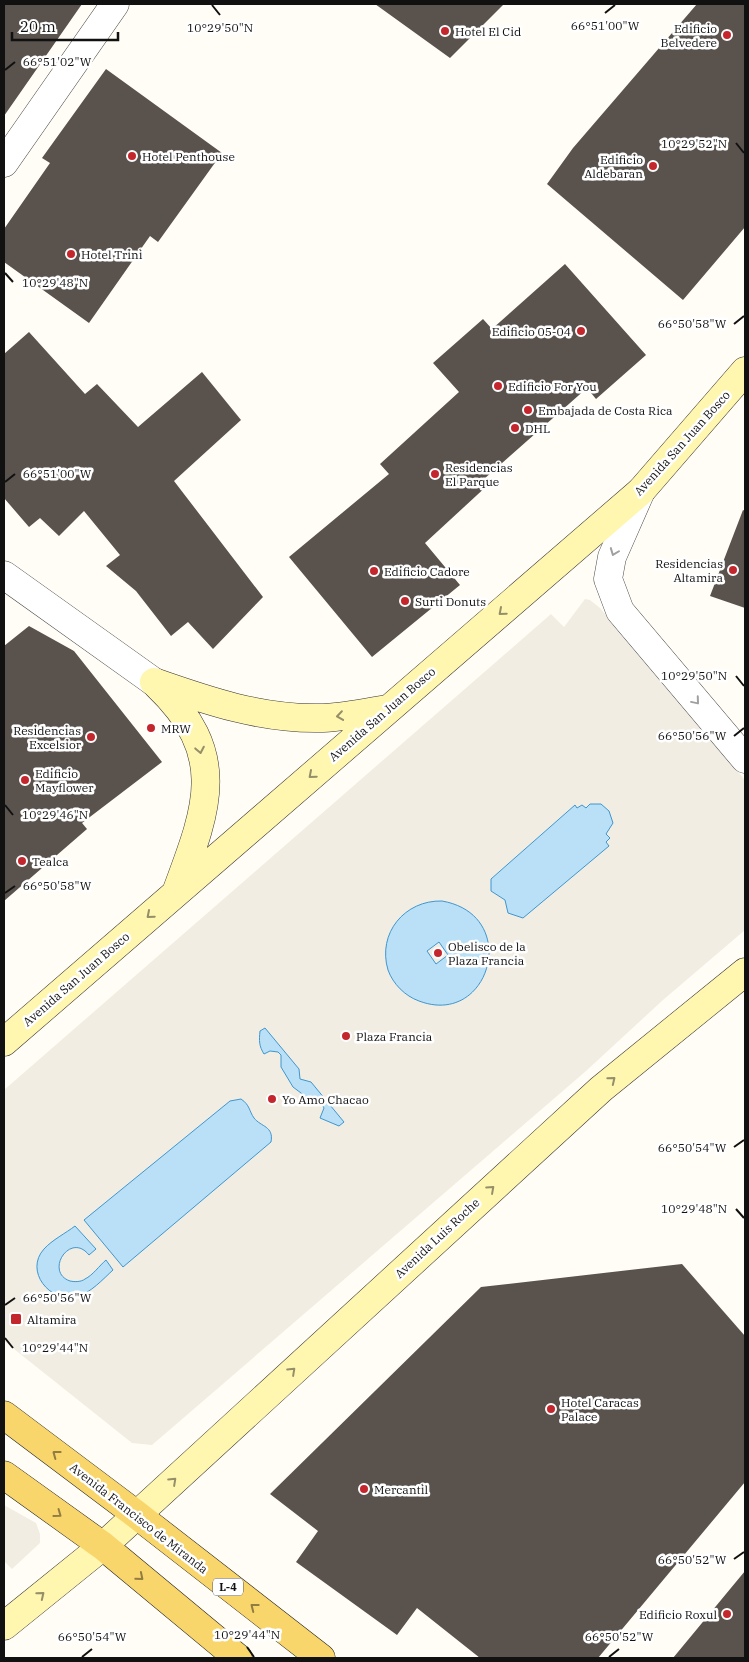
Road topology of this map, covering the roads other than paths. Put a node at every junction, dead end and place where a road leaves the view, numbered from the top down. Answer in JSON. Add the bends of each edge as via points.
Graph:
{"nodes":[{"id":1,"x":115,"y":4,"type":"edge"},
{"id":2,"x":4,"y":163,"type":"edge"},
{"id":3,"x":745,"y":371,"type":"edge"},
{"id":4,"x":641,"y":491,"type":"junction"},
{"id":5,"x":4,"y":575,"type":"edge"},
{"id":6,"x":154,"y":682,"type":"junction"},
{"id":7,"x":388,"y":709,"type":"junction"},
{"id":8,"x":745,"y":759,"type":"edge"},
{"id":9,"x":176,"y":892,"type":"junction"},
{"id":10,"x":745,"y":972,"type":"edge"},
{"id":11,"x":4,"y":1042,"type":"edge"},
{"id":12,"x":4,"y":1415,"type":"edge"},
{"id":13,"x":4,"y":1475,"type":"edge"},
{"id":14,"x":138,"y":1514,"type":"junction"},
{"id":15,"x":103,"y":1546,"type":"junction"},
{"id":16,"x":4,"y":1626,"type":"edge"},
{"id":17,"x":238,"y":1658,"type":"edge"},
{"id":18,"x":321,"y":1658,"type":"edge"}],
"edges":[{"from":1,"to":2,"type":"street"},
{"from":3,"to":4,"type":"main road","name":"Avenida San Juan Bosco"},
{"from":4,"to":7,"type":"main road","name":"Avenida San Juan Bosco","one_way":true},
{"from":4,"to":8,"type":"street","one_way":true,"via":[[612,557],[608,579],[620,611]]},
{"from":5,"to":6,"type":"street"},
{"from":7,"to":6,"type":"main road","one_way":true,"via":[[321,718],[263,715]]},
{"from":6,"to":9,"type":"main road","one_way":true,"via":[[188,719],[200,744],[203,768],[205,800],[200,828]]},
{"from":7,"to":9,"type":"main road","name":"Avenida San Juan Bosco","one_way":true},
{"from":9,"to":11,"type":"main road","name":"Avenida San Juan Bosco","one_way":true},
{"from":14,"to":10,"type":"main road","name":"Avenida Luis Roche","one_way":true,"via":[[601,1089]]},
{"from":14,"to":12,"type":"main road","name":"Avenida Francisco de Miranda","number":"L-4","one_way":true},
{"from":13,"to":15,"type":"main road","one_way":true},
{"from":14,"to":15,"type":"main road","name":"Avenida Luis Roche"},
{"from":18,"to":14,"type":"main road","name":"Avenida Francisco de Miranda","number":"L-4","one_way":true},
{"from":16,"to":15,"type":"main road","name":"Avenida Luis Roche","one_way":true},
{"from":15,"to":17,"type":"main road","one_way":true}]}
